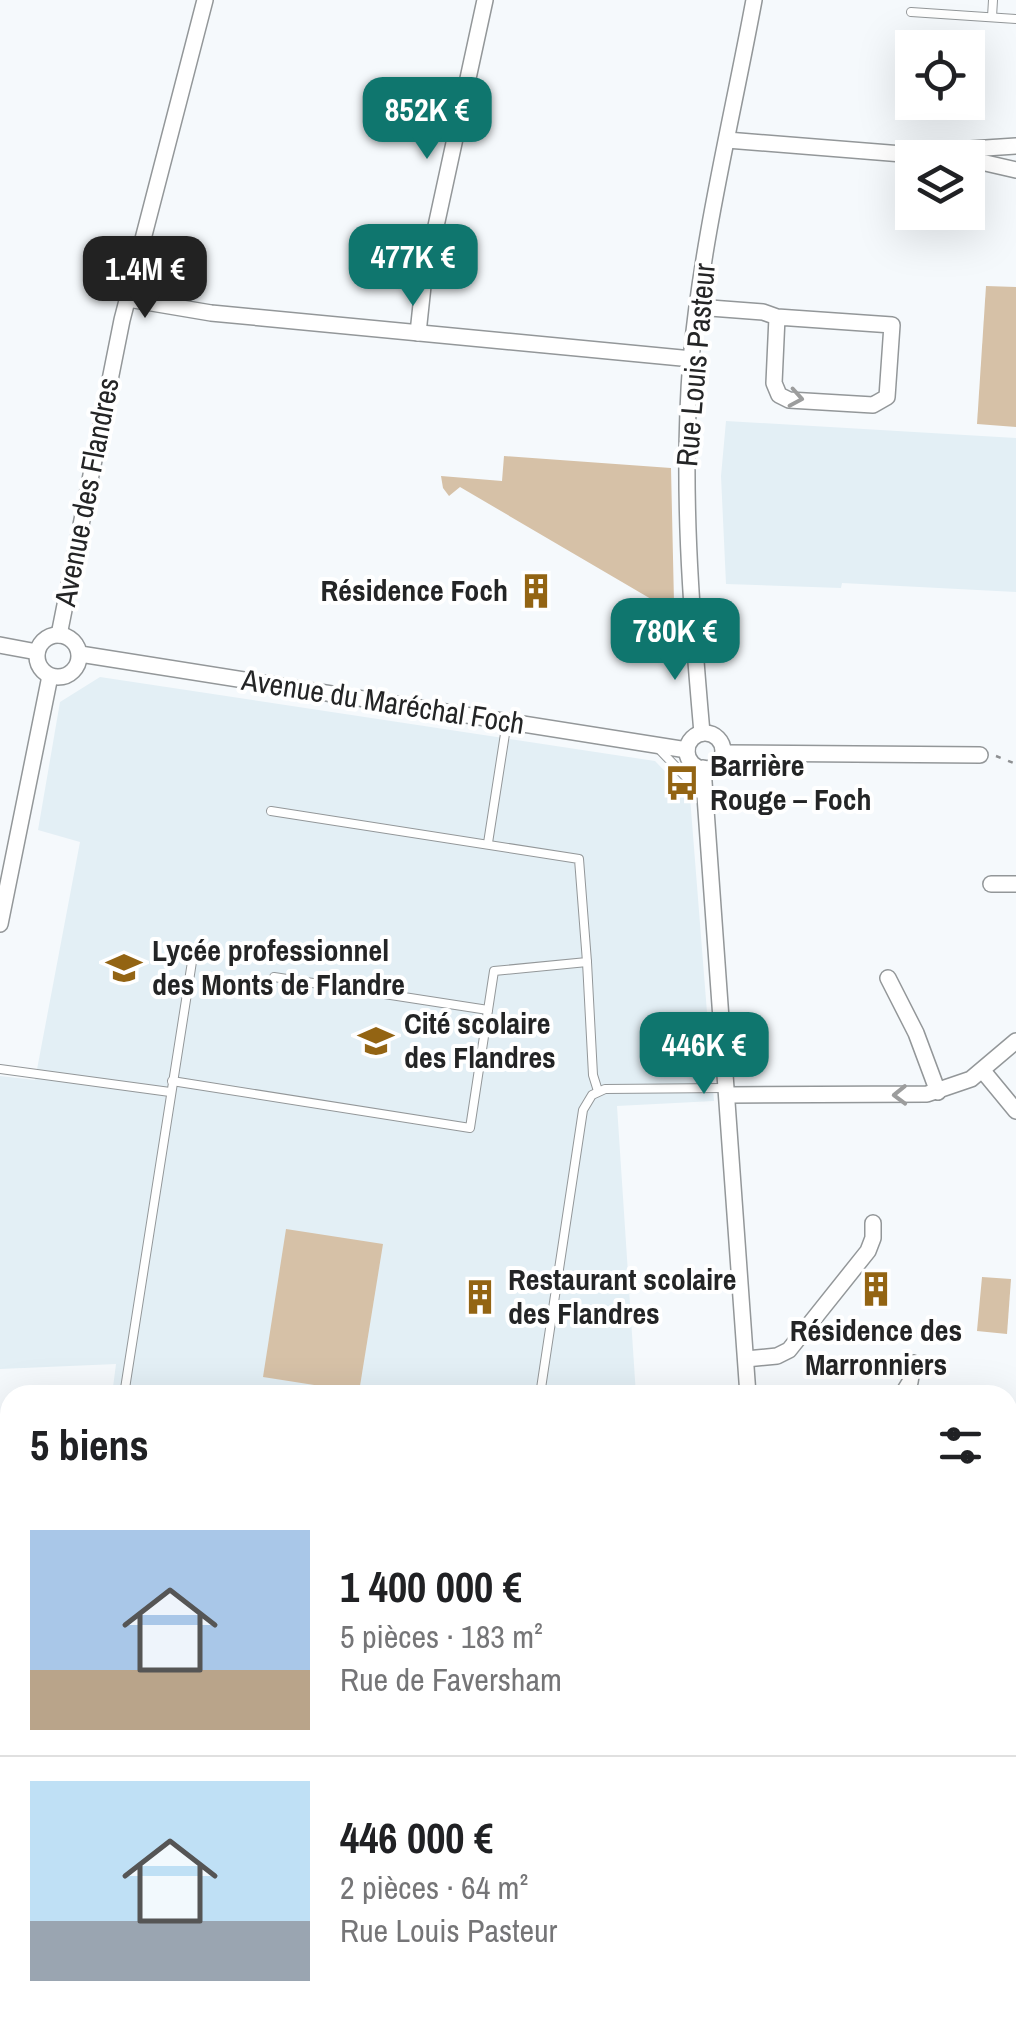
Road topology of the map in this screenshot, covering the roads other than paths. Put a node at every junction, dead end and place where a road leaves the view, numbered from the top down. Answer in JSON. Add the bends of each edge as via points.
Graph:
{"nodes":[{"id":1,"x":205,"y":0,"type":"edge"},
{"id":2,"x":486,"y":0,"type":"edge"},
{"id":3,"x":754,"y":0,"type":"edge"},
{"id":4,"x":992,"y":0,"type":"edge"},
{"id":5,"x":911,"y":12,"type":"dead end"},
{"id":6,"x":992,"y":17,"type":"junction"},
{"id":7,"x":1016,"y":18,"type":"edge"},
{"id":8,"x":727,"y":140,"type":"junction"},
{"id":9,"x":1010,"y":146,"type":"edge"},
{"id":10,"x":985,"y":147,"type":"edge"},
{"id":11,"x":895,"y":152,"type":"edge"},
{"id":12,"x":985,"y":163,"type":"edge"},
{"id":13,"x":998,"y":166,"type":"junction"},
{"id":14,"x":1016,"y":170,"type":"edge"},
{"id":15,"x":128,"y":299,"type":"junction"},
{"id":16,"x":697,"y":307,"type":"junction"},
{"id":17,"x":777,"y":317,"type":"junction"},
{"id":18,"x":418,"y":332,"type":"junction"},
{"id":19,"x":692,"y":360,"type":"junction"},
{"id":20,"x":58,"y":635,"type":"junction"},
{"id":21,"x":0,"y":645,"type":"edge"},
{"id":22,"x":37,"y":652,"type":"junction"},
{"id":23,"x":80,"y":654,"type":"junction"},
{"id":24,"x":50,"y":676,"type":"junction"},
{"id":25,"x":507,"y":722,"type":"junction"},
{"id":26,"x":702,"y":733,"type":"junction"},
{"id":27,"x":654,"y":744,"type":"junction"},
{"id":28,"x":687,"y":750,"type":"junction"},
{"id":29,"x":723,"y":753,"type":"junction"},
{"id":30,"x":980,"y":755,"type":"road end"},
{"id":31,"x":704,"y":768,"type":"junction"},
{"id":32,"x":705,"y":796,"type":"junction"},
{"id":33,"x":272,"y":811,"type":"dead end"},
{"id":34,"x":488,"y":843,"type":"junction"},
{"id":35,"x":991,"y":884,"type":"dead end"},
{"id":36,"x":1016,"y":884,"type":"edge"},
{"id":37,"x":0,"y":924,"type":"edge"},
{"id":38,"x":194,"y":949,"type":"dead end"},
{"id":39,"x":586,"y":962,"type":"junction"},
{"id":40,"x":274,"y":977,"type":"dead end"},
{"id":41,"x":888,"y":978,"type":"dead end"},
{"id":42,"x":488,"y":1010,"type":"junction"},
{"id":43,"x":1016,"y":1041,"type":"edge"},
{"id":44,"x":0,"y":1069,"type":"edge"},
{"id":45,"x":983,"y":1070,"type":"junction"},
{"id":46,"x":172,"y":1081,"type":"junction"},
{"id":47,"x":170,"y":1092,"type":"junction"},
{"id":48,"x":598,"y":1092,"type":"junction"},
{"id":49,"x":726,"y":1092,"type":"junction"},
{"id":50,"x":938,"y":1092,"type":"junction"},
{"id":51,"x":1016,"y":1110,"type":"edge"},
{"id":52,"x":873,"y":1223,"type":"dead end"},
{"id":53,"x":746,"y":1359,"type":"junction"},
{"id":54,"x":912,"y":1363,"type":"dead end"},
{"id":55,"x":126,"y":1385,"type":"edge"},
{"id":56,"x":542,"y":1385,"type":"edge"},
{"id":57,"x":747,"y":1385,"type":"edge"},
{"id":58,"x":908,"y":1385,"type":"edge"}],
"edges":[{"from":1,"to":15,"type":"street","name":"Avenue des Flandres"},
{"from":2,"to":18,"type":"street"},
{"from":3,"to":8,"type":"street","name":"Rue Louis Pasteur"},
{"from":4,"to":6,"type":"lane"},
{"from":5,"to":6,"type":"lane"},
{"from":6,"to":7,"type":"lane"},
{"from":8,"to":11,"type":"street"},
{"from":8,"to":16,"type":"street","name":"Rue Louis Pasteur"},
{"from":9,"to":10,"type":"street"},
{"from":9,"to":13,"type":"lane"},
{"from":12,"to":13,"type":"street"},
{"from":13,"to":14,"type":"street"},
{"from":15,"to":18,"type":"street"},
{"from":15,"to":20,"type":"street","name":"Avenue des Flandres"},
{"from":16,"to":17,"type":"street"},
{"from":16,"to":19,"type":"street","name":"Rue Louis Pasteur"},
{"from":17,"to":17,"type":"street","one_way":true,"via":[[779,395],[873,406],[884,401],[892,325]]},
{"from":18,"to":19,"type":"street"},
{"from":19,"to":26,"type":"street","name":"Rue Louis Pasteur","via":[[686,496]]},
{"from":20,"to":22,"type":"street"},
{"from":20,"to":23,"type":"street","via":[[72,640]]},
{"from":21,"to":22,"type":"street"},
{"from":22,"to":24,"type":"street"},
{"from":23,"to":24,"type":"street","via":[[71,674]]},
{"from":23,"to":25,"type":"street","name":"Avenue du Maréchal Foch"},
{"from":24,"to":37,"type":"street"},
{"from":25,"to":27,"type":"street","name":"Avenue du Maréchal Foch"},
{"from":25,"to":34,"type":"lane"},
{"from":26,"to":28,"type":"street"},
{"from":26,"to":29,"type":"street","via":[[716,737]]},
{"from":27,"to":28,"type":"street","name":"Avenue du Maréchal Foch"},
{"from":27,"to":32,"type":"lane"},
{"from":28,"to":31,"type":"street","via":[[690,761]]},
{"from":29,"to":30,"type":"street"},
{"from":29,"to":31,"type":"street"},
{"from":31,"to":32,"type":"street"},
{"from":32,"to":49,"type":"street"},
{"from":33,"to":34,"type":"lane"},
{"from":34,"to":39,"type":"lane","via":[[579,859]]},
{"from":35,"to":36,"type":"street"},
{"from":38,"to":46,"type":"lane"},
{"from":39,"to":42,"type":"lane","via":[[494,971]]},
{"from":39,"to":48,"type":"lane"},
{"from":40,"to":42,"type":"lane"},
{"from":41,"to":50,"type":"street"},
{"from":42,"to":46,"type":"lane","via":[[470,1128]]},
{"from":43,"to":45,"type":"street"},
{"from":44,"to":47,"type":"lane"},
{"from":45,"to":50,"type":"street"},
{"from":45,"to":51,"type":"street"},
{"from":46,"to":47,"type":"lane"},
{"from":47,"to":55,"type":"lane"},
{"from":48,"to":49,"type":"lane"},
{"from":48,"to":56,"type":"lane","via":[[583,1110]]},
{"from":50,"to":49,"type":"street","one_way":true},
{"from":49,"to":53,"type":"street"},
{"from":52,"to":53,"type":"street","via":[[868,1250],[793,1346],[777,1356]]},
{"from":53,"to":57,"type":"street"},
{"from":54,"to":58,"type":"street"}]}
